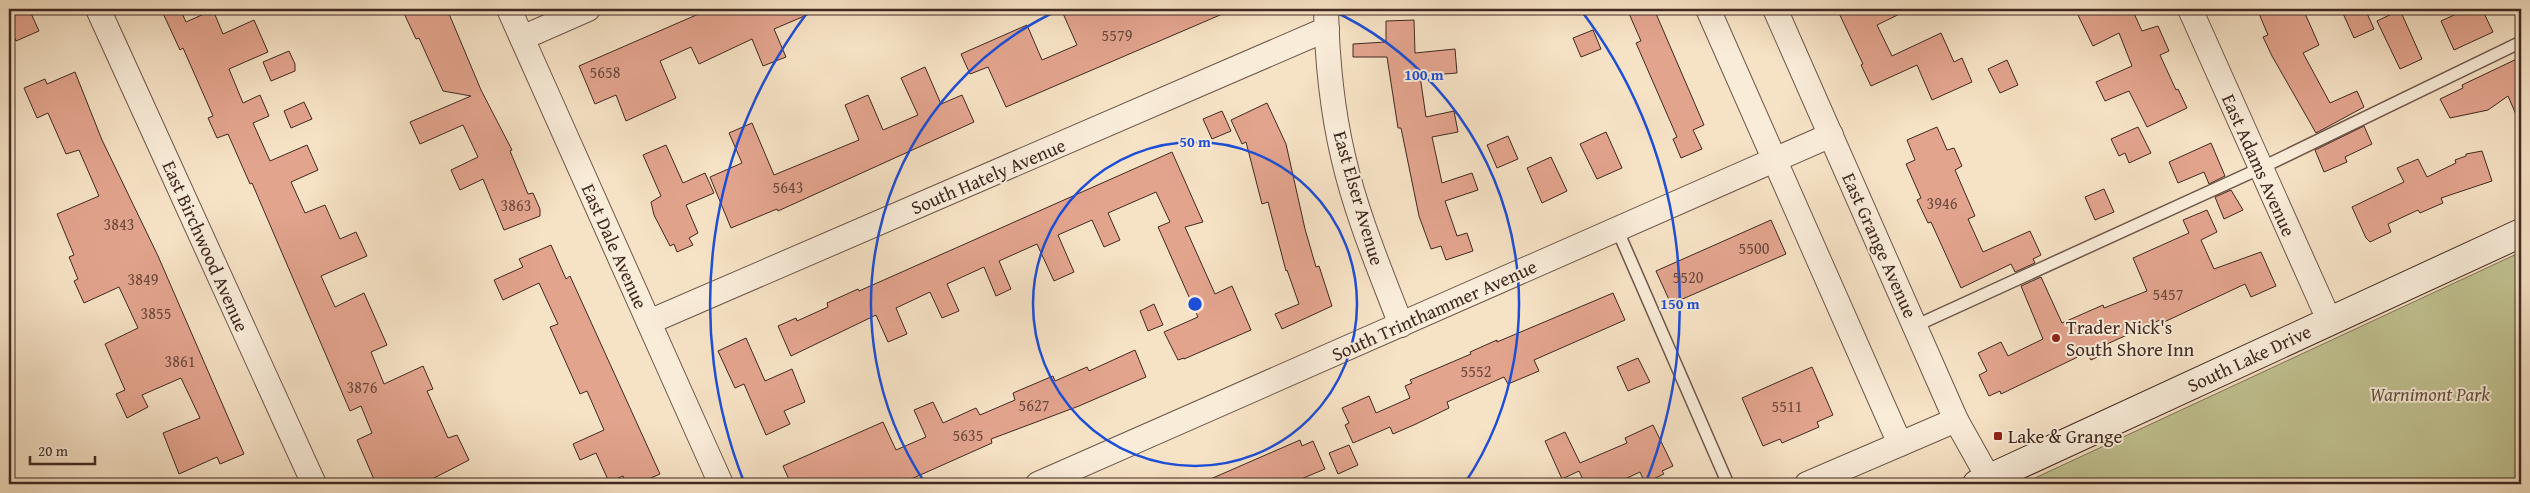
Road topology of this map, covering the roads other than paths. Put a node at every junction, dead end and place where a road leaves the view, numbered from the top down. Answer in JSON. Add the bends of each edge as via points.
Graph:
{"nodes":[{"id":1,"x":98,"y":9,"type":"edge"},
{"id":2,"x":509,"y":9,"type":"edge"},
{"id":3,"x":588,"y":9,"type":"edge"},
{"id":4,"x":1708,"y":9,"type":"edge"},
{"id":5,"x":1775,"y":9,"type":"edge"},
{"id":6,"x":2190,"y":9,"type":"edge"},
{"id":7,"x":1327,"y":19,"type":"edge"},
{"id":8,"x":522,"y":38,"type":"junction"},
{"id":9,"x":2521,"y":42,"type":"edge"},
{"id":10,"x":1831,"y":135,"type":"junction"},
{"id":11,"x":1775,"y":160,"type":"junction"},
{"id":12,"x":2261,"y":168,"type":"junction"},
{"id":13,"x":1617,"y":228,"type":"junction"},
{"id":14,"x":2521,"y":233,"type":"edge"},
{"id":15,"x":2329,"y":320,"type":"junction"},
{"id":16,"x":649,"y":322,"type":"junction"},
{"id":17,"x":1401,"y":325,"type":"junction"},
{"id":18,"x":1915,"y":326,"type":"junction"},
{"id":19,"x":1956,"y":420,"type":"junction"},
{"id":20,"x":1900,"y":444,"type":"junction"},
{"id":21,"x":1983,"y":482,"type":"edge"},
{"id":22,"x":314,"y":484,"type":"edge"},
{"id":23,"x":721,"y":484,"type":"edge"},
{"id":24,"x":1038,"y":484,"type":"edge"},
{"id":25,"x":1728,"y":484,"type":"edge"},
{"id":26,"x":1807,"y":484,"type":"edge"}],
"edges":[{"from":1,"to":22,"type":"street","name":"East Birchwood Avenue"},
{"from":2,"to":8,"type":"street","name":"East Dale Avenue"},
{"from":3,"to":8,"type":"street"},
{"from":4,"to":11,"type":"street"},
{"from":5,"to":10,"type":"street","name":"East Grange Avenue"},
{"from":6,"to":12,"type":"street","name":"East Adams Avenue"},
{"from":7,"to":16,"type":"street","name":"South Hately Avenue"},
{"from":7,"to":17,"type":"street","name":"East Elser Avenue","via":[[1343,156],[1366,232]]},
{"from":8,"to":16,"type":"street","name":"East Dale Avenue"},
{"from":9,"to":12,"type":"lane"},
{"from":10,"to":11,"type":"street","name":"South Trinthammer Avenue"},
{"from":10,"to":18,"type":"street","name":"East Grange Avenue"},
{"from":11,"to":13,"type":"street","name":"South Trinthammer Avenue"},
{"from":11,"to":20,"type":"street"},
{"from":12,"to":15,"type":"street","name":"East Adams Avenue"},
{"from":12,"to":18,"type":"lane"},
{"from":13,"to":17,"type":"street","name":"South Trinthammer Avenue"},
{"from":13,"to":25,"type":"lane"},
{"from":14,"to":15,"type":"main road","name":"South Lake Drive"},
{"from":15,"to":21,"type":"main road","name":"South Lake Drive"},
{"from":16,"to":23,"type":"street","name":"East Dale Avenue"},
{"from":17,"to":24,"type":"street","name":"South Trinthammer Avenue"},
{"from":18,"to":19,"type":"street","name":"East Grange Avenue"},
{"from":19,"to":20,"type":"street"},
{"from":19,"to":21,"type":"street","name":"East Grange Avenue"},
{"from":20,"to":26,"type":"street"}]}
